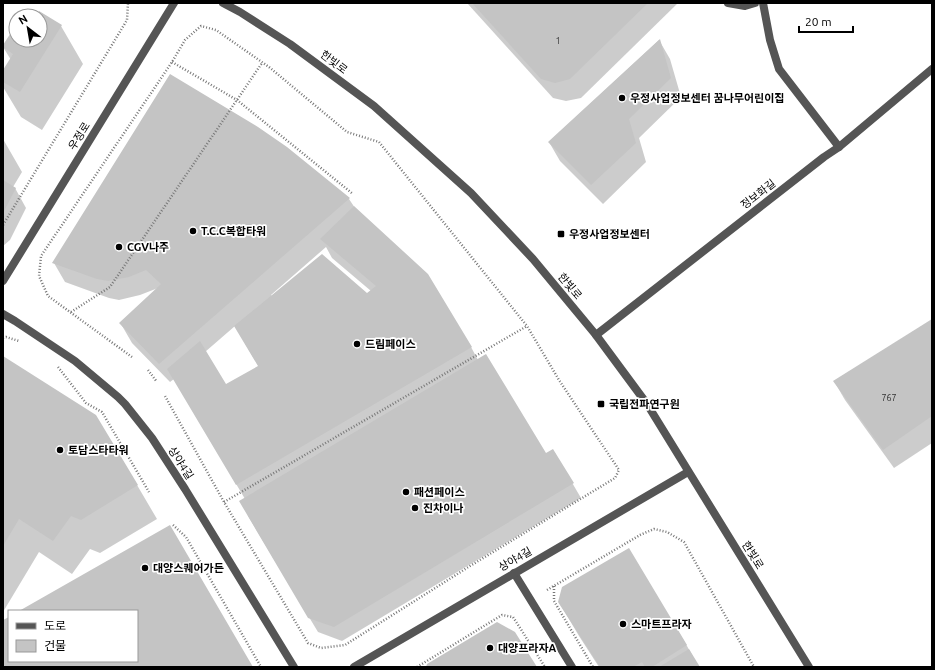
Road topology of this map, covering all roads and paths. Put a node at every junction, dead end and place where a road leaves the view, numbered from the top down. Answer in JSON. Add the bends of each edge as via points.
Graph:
{"nodes":[{"id":1,"x":128,"y":3,"type":"edge"},
{"id":2,"x":174,"y":3,"type":"edge"},
{"id":3,"x":223,"y":3,"type":"edge"},
{"id":4,"x":728,"y":3,"type":"edge"},
{"id":5,"x":755,"y":3,"type":"edge"},
{"id":6,"x":763,"y":3,"type":"edge"},
{"id":7,"x":172,"y":62,"type":"junction"},
{"id":8,"x":262,"y":63,"type":"junction"},
{"id":9,"x":932,"y":69,"type":"edge"},
{"id":10,"x":237,"y":100,"type":"junction"},
{"id":11,"x":839,"y":147,"type":"junction"},
{"id":12,"x":353,"y":194,"type":"dead end"},
{"id":13,"x":3,"y":225,"type":"edge"},
{"id":14,"x":3,"y":281,"type":"edge"},
{"id":15,"x":71,"y":312,"type":"junction"},
{"id":16,"x":3,"y":314,"type":"edge"},
{"id":17,"x":527,"y":326,"type":"junction"},
{"id":18,"x":596,"y":335,"type":"junction"},
{"id":19,"x":3,"y":338,"type":"edge"},
{"id":20,"x":25,"y":342,"type":"dead end"},
{"id":21,"x":132,"y":357,"type":"dead end"},
{"id":22,"x":53,"y":364,"type":"dead end"},
{"id":23,"x":148,"y":370,"type":"dead end"},
{"id":24,"x":157,"y":382,"type":"dead end"},
{"id":25,"x":165,"y":396,"type":"dead end"},
{"id":26,"x":688,"y":472,"type":"junction"},
{"id":27,"x":149,"y":492,"type":"dead end"},
{"id":28,"x":224,"y":502,"type":"junction"},
{"id":29,"x":173,"y":525,"type":"dead end"},
{"id":30,"x":514,"y":573,"type":"junction"},
{"id":31,"x":554,"y":586,"type":"junction"},
{"id":32,"x":547,"y":590,"type":"dead end"},
{"id":33,"x":261,"y":667,"type":"edge"},
{"id":34,"x":294,"y":667,"type":"edge"},
{"id":35,"x":354,"y":667,"type":"edge"},
{"id":36,"x":418,"y":667,"type":"edge"},
{"id":37,"x":545,"y":667,"type":"edge"},
{"id":38,"x":572,"y":667,"type":"edge"},
{"id":39,"x":593,"y":667,"type":"edge"},
{"id":40,"x":754,"y":667,"type":"edge"},
{"id":41,"x":809,"y":667,"type":"edge"}],
"edges":[{"from":1,"to":13,"type":"path","via":[[127,20]]},
{"from":2,"to":14,"type":"street","name":"우정로"},
{"from":3,"to":18,"type":"street","name":"한빛로","via":[[290,44],[374,106],[471,193],[533,259]]},
{"from":4,"to":5,"type":"street","via":[[745,6]]},
{"from":6,"to":11,"type":"street","via":[[779,69]]},
{"from":7,"to":8,"type":"path","via":[[184,40],[201,26],[216,30]]},
{"from":7,"to":10,"type":"path"},
{"from":7,"to":15,"type":"path","via":[[41,256],[39,276],[48,296]]},
{"from":8,"to":10,"type":"path"},
{"from":8,"to":17,"type":"path","via":[[347,132],[379,142]]},
{"from":9,"to":11,"type":"street","name":"정보화길"},
{"from":10,"to":12,"type":"path"},
{"from":10,"to":15,"type":"path","via":[[110,287]]},
{"from":11,"to":18,"type":"street","name":"정보화길"},
{"from":15,"to":21,"type":"path"},
{"from":16,"to":34,"type":"street","name":"상야4길","via":[[75,361],[125,404],[152,438]]},
{"from":17,"to":28,"type":"path"},
{"from":17,"to":28,"type":"path","via":[[559,380],[619,470],[615,478],[345,644],[321,648],[308,643]]},
{"from":18,"to":26,"type":"street","name":"한빛로","via":[[647,404]]},
{"from":19,"to":20,"type":"path","via":[[6,336]]},
{"from":22,"to":27,"type":"path","via":[[86,403],[102,412]]},
{"from":23,"to":24,"type":"path"},
{"from":25,"to":28,"type":"path"},
{"from":26,"to":30,"type":"street","name":"상야4길"},
{"from":26,"to":41,"type":"street","name":"한빛로"},
{"from":29,"to":33,"type":"path","via":[[186,537]]},
{"from":30,"to":35,"type":"street","name":"상야4길"},
{"from":30,"to":38,"type":"street"},
{"from":31,"to":32,"type":"path"},
{"from":31,"to":39,"type":"path","via":[[554,601]]},
{"from":31,"to":40,"type":"path","via":[[640,535],[654,529],[667,532],[684,542]]},
{"from":36,"to":37,"type":"path","via":[[502,615],[513,617]]}]}
